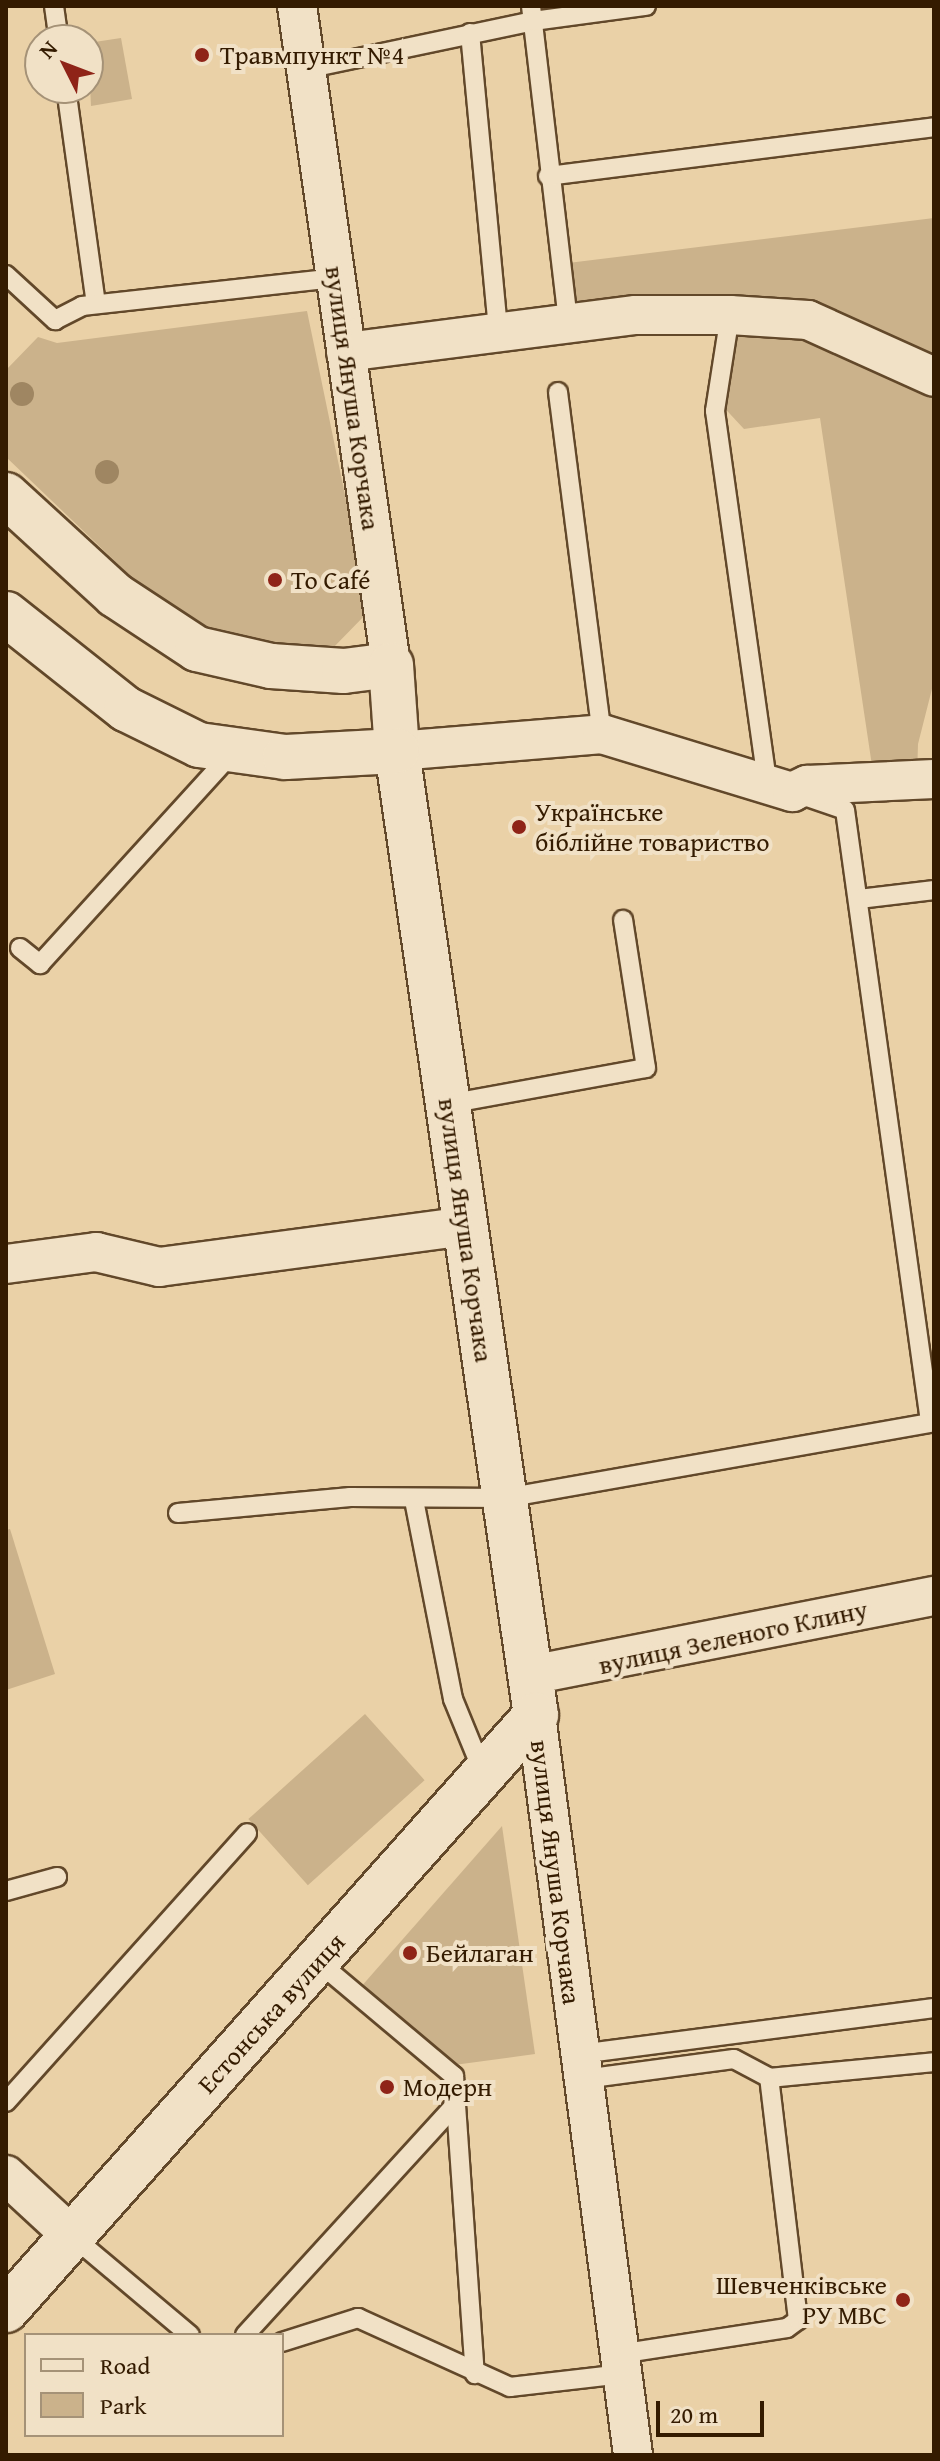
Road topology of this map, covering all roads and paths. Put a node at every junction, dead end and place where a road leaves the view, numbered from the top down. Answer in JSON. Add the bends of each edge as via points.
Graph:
{"nodes":[{"id":1,"x":297,"y":6,"type":"edge"},
{"id":2,"x":646,"y":6,"type":"edge"},
{"id":3,"x":532,"y":14,"type":"edge"},
{"id":4,"x":470,"y":33,"type":"junction"},
{"id":5,"x":306,"y":69,"type":"junction"},
{"id":6,"x":68,"y":104,"type":"edge"},
{"id":7,"x":934,"y":127,"type":"edge"},
{"id":8,"x":548,"y":176,"type":"junction"},
{"id":9,"x":6,"y":275,"type":"edge"},
{"id":10,"x":336,"y":278,"type":"junction"},
{"id":11,"x":96,"y":304,"type":"junction"},
{"id":12,"x":730,"y":315,"type":"junction"},
{"id":13,"x":568,"y":323,"type":"junction"},
{"id":14,"x":498,"y":331,"type":"junction"},
{"id":15,"x":346,"y":352,"type":"junction"},
{"id":16,"x":934,"y":377,"type":"edge"},
{"id":17,"x":558,"y":392,"type":"dead end"},
{"id":18,"x":6,"y":495,"type":"edge"},
{"id":19,"x":10,"y":627,"type":"edge"},
{"id":20,"x":391,"y":665,"type":"junction"},
{"id":21,"x":602,"y":734,"type":"junction"},
{"id":22,"x":397,"y":751,"type":"junction"},
{"id":23,"x":233,"y":753,"type":"junction"},
{"id":24,"x":932,"y":777,"type":"edge"},
{"id":25,"x":780,"y":789,"type":"junction"},
{"id":26,"x":934,"y":890,"type":"edge"},
{"id":27,"x":859,"y":899,"type":"junction"},
{"id":28,"x":623,"y":920,"type":"dead end"},
{"id":29,"x":20,"y":948,"type":"dead end"},
{"id":30,"x":448,"y":1104,"type":"junction"},
{"id":31,"x":466,"y":1226,"type":"junction"},
{"id":32,"x":6,"y":1264,"type":"edge"},
{"id":33,"x":928,"y":1355,"type":"edge"},
{"id":34,"x":932,"y":1422,"type":"edge"},
{"id":35,"x":505,"y":1498,"type":"junction"},
{"id":36,"x":414,"y":1500,"type":"junction"},
{"id":37,"x":178,"y":1513,"type":"dead end"},
{"id":38,"x":934,"y":1596,"type":"edge"},
{"id":39,"x":533,"y":1695,"type":"junction"},
{"id":40,"x":484,"y":1775,"type":"junction"},
{"id":41,"x":247,"y":1833,"type":"dead end"},
{"id":42,"x":57,"y":1877,"type":"dead end"},
{"id":43,"x":6,"y":1891,"type":"edge"},
{"id":44,"x":317,"y":1961,"type":"junction"},
{"id":45,"x":934,"y":2008,"type":"edge"},
{"id":46,"x":934,"y":2062,"type":"edge"},
{"id":47,"x":582,"y":2066,"type":"junction"},
{"id":48,"x":769,"y":2078,"type":"junction"},
{"id":49,"x":6,"y":2102,"type":"edge"},
{"id":50,"x":456,"y":2104,"type":"junction"},
{"id":51,"x":6,"y":2175,"type":"edge"},
{"id":52,"x":72,"y":2236,"type":"junction"},
{"id":53,"x":6,"y":2310,"type":"edge"},
{"id":54,"x":188,"y":2333,"type":"edge"},
{"id":55,"x":247,"y":2333,"type":"edge"},
{"id":56,"x":284,"y":2341,"type":"edge"},
{"id":57,"x":621,"y":2364,"type":"junction"},
{"id":58,"x":475,"y":2374,"type":"junction"},
{"id":59,"x":633,"y":2455,"type":"edge"}],
"edges":[{"from":1,"to":5,"type":"street","name":"вулиця Януша Корчака"},
{"from":2,"to":3,"type":"lane"},
{"from":3,"to":4,"type":"lane"},
{"from":3,"to":8,"type":"lane"},
{"from":4,"to":5,"type":"lane"},
{"from":4,"to":14,"type":"lane"},
{"from":5,"to":10,"type":"street","name":"вулиця Януша Корчака"},
{"from":6,"to":11,"type":"lane"},
{"from":7,"to":8,"type":"lane"},
{"from":8,"to":13,"type":"lane"},
{"from":9,"to":11,"type":"lane","via":[[55,320]]},
{"from":10,"to":11,"type":"lane"},
{"from":10,"to":15,"type":"street","name":"вулиця Януша Корчака"},
{"from":12,"to":13,"type":"street","via":[[636,315]]},
{"from":12,"to":16,"type":"street","via":[[808,320]]},
{"from":12,"to":25,"type":"lane","via":[[715,411]]},
{"from":13,"to":14,"type":"street"},
{"from":14,"to":15,"type":"street"},
{"from":15,"to":20,"type":"street","name":"вулиця Януша Корчака"},
{"from":17,"to":21,"type":"lane"},
{"from":18,"to":20,"type":"street","via":[[115,595],[197,649],[271,666],[344,671]]},
{"from":19,"to":23,"type":"street","via":[[126,709],[199,745]]},
{"from":20,"to":22,"type":"street","name":"вулиця Януша Корчака"},
{"from":21,"to":22,"type":"street"},
{"from":21,"to":25,"type":"street"},
{"from":22,"to":23,"type":"street","via":[[285,757]]},
{"from":22,"to":30,"type":"street","name":"вулиця Януша Корчака"},
{"from":23,"to":29,"type":"lane","via":[[40,964]]},
{"from":24,"to":25,"type":"street"},
{"from":25,"to":27,"type":"lane","via":[[845,810]]},
{"from":26,"to":27,"type":"lane"},
{"from":27,"to":33,"type":"lane"},
{"from":28,"to":30,"type":"lane","via":[[646,1068]]},
{"from":30,"to":31,"type":"street","name":"вулиця Януша Корчака"},
{"from":31,"to":32,"type":"street","via":[[159,1267],[96,1252]]},
{"from":31,"to":35,"type":"street","name":"вулиця Януша Корчака"},
{"from":33,"to":34,"type":"lane"},
{"from":34,"to":35,"type":"lane"},
{"from":35,"to":36,"type":"lane"},
{"from":35,"to":39,"type":"street","name":"вулиця Януша Корчака"},
{"from":36,"to":37,"type":"lane","via":[[350,1497]]},
{"from":36,"to":40,"type":"lane","via":[[453,1699]]},
{"from":38,"to":39,"type":"street","name":"вулиця Зеленого Клину"},
{"from":39,"to":40,"type":"street","name":"Естонська вулиця"},
{"from":39,"to":47,"type":"street","name":"вулиця Януша Корчака"},
{"from":40,"to":44,"type":"street","name":"Естонська вулиця"},
{"from":41,"to":49,"type":"lane"},
{"from":42,"to":43,"type":"lane"},
{"from":44,"to":50,"type":"lane","via":[[454,2076]]},
{"from":44,"to":52,"type":"street","name":"Естонська вулиця"},
{"from":45,"to":47,"type":"lane"},
{"from":46,"to":48,"type":"lane"},
{"from":47,"to":48,"type":"lane","via":[[734,2059]]},
{"from":47,"to":57,"type":"street","name":"вулиця Януша Корчака"},
{"from":48,"to":57,"type":"lane","via":[[798,2320],[787,2328]]},
{"from":50,"to":55,"type":"lane"},
{"from":50,"to":58,"type":"lane"},
{"from":51,"to":52,"type":"street"},
{"from":52,"to":53,"type":"street","name":"Естонська вулиця"},
{"from":52,"to":54,"type":"lane"},
{"from":56,"to":58,"type":"lane","via":[[358,2318]]},
{"from":57,"to":58,"type":"lane","via":[[510,2387]]},
{"from":57,"to":59,"type":"street","name":"вулиця Януша Корчака"}]}
